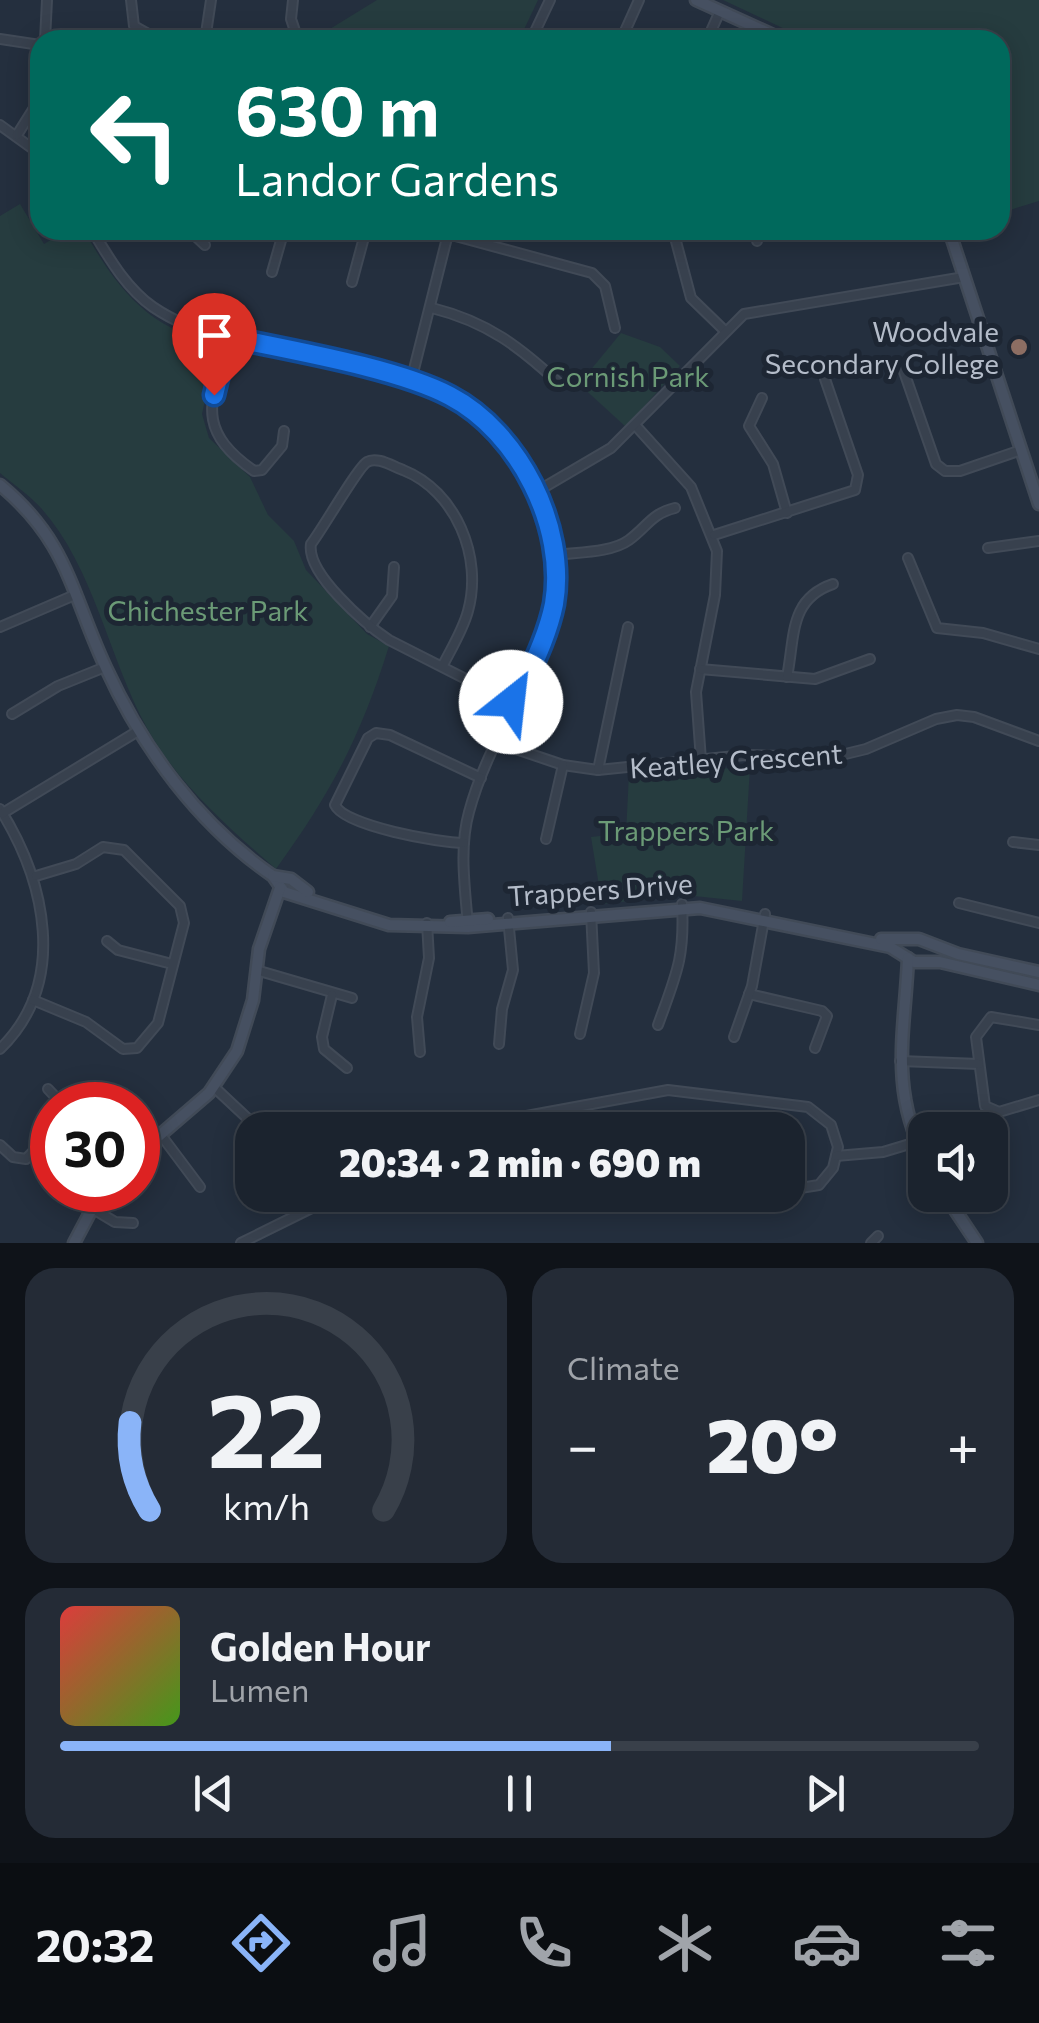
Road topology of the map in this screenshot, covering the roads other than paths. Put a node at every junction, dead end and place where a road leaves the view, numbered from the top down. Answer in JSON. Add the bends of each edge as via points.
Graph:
{"nodes":[{"id":1,"x":46,"y":0,"type":"edge"},
{"id":2,"x":132,"y":0,"type":"edge"},
{"id":3,"x":211,"y":0,"type":"edge"},
{"id":4,"x":293,"y":0,"type":"edge"},
{"id":5,"x":550,"y":0,"type":"edge"},
{"id":6,"x":639,"y":0,"type":"edge"},
{"id":7,"x":696,"y":0,"type":"edge"},
{"id":8,"x":720,"y":11,"type":"junction"},
{"id":9,"x":43,"y":30,"type":"edge"},
{"id":10,"x":141,"y":30,"type":"edge"},
{"id":11,"x":206,"y":30,"type":"edge"},
{"id":12,"x":295,"y":30,"type":"edge"},
{"id":13,"x":536,"y":30,"type":"edge"},
{"id":14,"x":626,"y":30,"type":"edge"},
{"id":15,"x":711,"y":30,"type":"edge"},
{"id":16,"x":762,"y":30,"type":"edge"},
{"id":17,"x":0,"y":39,"type":"edge"},
{"id":18,"x":30,"y":42,"type":"edge"},
{"id":19,"x":30,"y":114,"type":"edge"},
{"id":20,"x":0,"y":125,"type":"edge"},
{"id":21,"x":17,"y":135,"type":"junction"},
{"id":22,"x":30,"y":146,"type":"edge"},
{"id":23,"x":98,"y":240,"type":"edge"},
{"id":24,"x":201,"y":240,"type":"edge"},
{"id":25,"x":281,"y":240,"type":"edge"},
{"id":26,"x":363,"y":240,"type":"edge"},
{"id":27,"x":446,"y":240,"type":"edge"},
{"id":28,"x":476,"y":240,"type":"edge"},
{"id":29,"x":677,"y":240,"type":"edge"},
{"id":30,"x":952,"y":240,"type":"edge"},
{"id":31,"x":206,"y":245,"type":"dead end"},
{"id":32,"x":272,"y":272,"type":"dead end"},
{"id":33,"x":964,"y":277,"type":"junction"},
{"id":34,"x":352,"y":282,"type":"dead end"},
{"id":35,"x":432,"y":308,"type":"junction"},
{"id":36,"x":615,"y":328,"type":"dead end"},
{"id":37,"x":724,"y":331,"type":"junction"},
{"id":38,"x":228,"y":337,"type":"junction"},
{"id":39,"x":903,"y":370,"type":"dead end"},
{"id":40,"x":824,"y":379,"type":"dead end"},
{"id":41,"x":411,"y":381,"type":"junction"},
{"id":42,"x":561,"y":385,"type":"dead end"},
{"id":43,"x":762,"y":398,"type":"dead end"},
{"id":44,"x":636,"y":426,"type":"junction"},
{"id":45,"x":284,"y":431,"type":"dead end"},
{"id":46,"x":1021,"y":450,"type":"junction"},
{"id":47,"x":0,"y":485,"type":"edge"},
{"id":48,"x":536,"y":492,"type":"junction"},
{"id":49,"x":1038,"y":496,"type":"edge"},
{"id":50,"x":675,"y":508,"type":"dead end"},
{"id":51,"x":788,"y":513,"type":"junction"},
{"id":52,"x":714,"y":535,"type":"junction"},
{"id":53,"x":1039,"y":541,"type":"edge"},
{"id":54,"x":988,"y":548,"type":"dead end"},
{"id":55,"x":556,"y":555,"type":"junction"},
{"id":56,"x":908,"y":558,"type":"dead end"},
{"id":57,"x":394,"y":567,"type":"dead end"},
{"id":58,"x":833,"y":584,"type":"dead end"},
{"id":59,"x":77,"y":594,"type":"junction"},
{"id":60,"x":0,"y":612,"type":"edge"},
{"id":61,"x":3,"y":624,"type":"edge"},
{"id":62,"x":370,"y":627,"type":"junction"},
{"id":63,"x":628,"y":627,"type":"dead end"},
{"id":64,"x":1039,"y":649,"type":"edge"},
{"id":65,"x":870,"y":659,"type":"dead end"},
{"id":66,"x":442,"y":666,"type":"junction"},
{"id":67,"x":105,"y":667,"type":"junction"},
{"id":68,"x":700,"y":670,"type":"junction"},
{"id":69,"x":787,"y":677,"type":"junction"},
{"id":70,"x":515,"y":704,"type":"junction"},
{"id":71,"x":12,"y":714,"type":"dead end"},
{"id":72,"x":138,"y":731,"type":"junction"},
{"id":73,"x":1039,"y":737,"type":"edge"},
{"id":74,"x":498,"y":743,"type":"junction"},
{"id":75,"x":701,"y":760,"type":"junction"},
{"id":76,"x":563,"y":765,"type":"junction"},
{"id":77,"x":598,"y":770,"type":"junction"},
{"id":78,"x":481,"y":778,"type":"junction"},
{"id":79,"x":1,"y":811,"type":"edge"},
{"id":80,"x":546,"y":838,"type":"dead end"},
{"id":81,"x":1012,"y":842,"type":"dead end"},
{"id":82,"x":464,"y":843,"type":"junction"},
{"id":83,"x":1039,"y":845,"type":"edge"},
{"id":84,"x":36,"y":876,"type":"junction"},
{"id":85,"x":284,"y":887,"type":"junction"},
{"id":86,"x":958,"y":903,"type":"dead end"},
{"id":87,"x":682,"y":907,"type":"junction"},
{"id":88,"x":591,"y":914,"type":"junction"},
{"id":89,"x":765,"y":916,"type":"junction"},
{"id":90,"x":508,"y":920,"type":"junction"},
{"id":91,"x":1039,"y":923,"type":"edge"},
{"id":92,"x":467,"y":924,"type":"junction"},
{"id":93,"x":427,"y":926,"type":"junction"},
{"id":94,"x":912,"y":940,"type":"junction"},
{"id":95,"x":107,"y":941,"type":"dead end"},
{"id":96,"x":926,"y":942,"type":"junction"},
{"id":97,"x":913,"y":959,"type":"junction"},
{"id":98,"x":172,"y":964,"type":"junction"},
{"id":99,"x":256,"y":970,"type":"junction"},
{"id":100,"x":1039,"y":970,"type":"edge"},
{"id":101,"x":1037,"y":984,"type":"edge"},
{"id":102,"x":750,"y":994,"type":"junction"},
{"id":103,"x":332,"y":995,"type":"junction"},
{"id":104,"x":352,"y":998,"type":"dead end"},
{"id":105,"x":33,"y":1000,"type":"junction"},
{"id":106,"x":658,"y":1025,"type":"dead end"},
{"id":107,"x":1039,"y":1025,"type":"edge"},
{"id":108,"x":580,"y":1034,"type":"dead end"},
{"id":109,"x":734,"y":1038,"type":"dead end"},
{"id":110,"x":500,"y":1044,"type":"dead end"},
{"id":111,"x":815,"y":1048,"type":"dead end"},
{"id":112,"x":0,"y":1049,"type":"edge"},
{"id":113,"x":420,"y":1052,"type":"dead end"},
{"id":114,"x":902,"y":1062,"type":"junction"},
{"id":115,"x":979,"y":1064,"type":"junction"},
{"id":116,"x":347,"y":1068,"type":"dead end"},
{"id":117,"x":214,"y":1087,"type":"junction"},
{"id":118,"x":1039,"y":1100,"type":"edge"},
{"id":119,"x":241,"y":1112,"type":"edge"},
{"id":120,"x":548,"y":1112,"type":"edge"},
{"id":121,"x":914,"y":1112,"type":"edge"},
{"id":122,"x":161,"y":1134,"type":"joint"},
{"id":123,"x":0,"y":1144,"type":"edge"},
{"id":124,"x":908,"y":1146,"type":"edge"},
{"id":125,"x":30,"y":1155,"type":"edge"},
{"id":126,"x":836,"y":1156,"type":"junction"},
{"id":127,"x":200,"y":1187,"type":"dead end"},
{"id":128,"x":805,"y":1187,"type":"edge"},
{"id":129,"x":88,"y":1212,"type":"edge"},
{"id":130,"x":98,"y":1212,"type":"edge"},
{"id":131,"x":304,"y":1212,"type":"edge"},
{"id":132,"x":960,"y":1212,"type":"edge"},
{"id":133,"x":133,"y":1223,"type":"dead end"},
{"id":134,"x":74,"y":1243,"type":"edge"},
{"id":135,"x":242,"y":1243,"type":"edge"},
{"id":136,"x":980,"y":1243,"type":"edge"}],
"edges":[{"from":1,"to":9,"type":"street"},
{"from":2,"to":10,"type":"street","via":[[134,26]]},
{"from":3,"to":11,"type":"street"},
{"from":4,"to":12,"type":"street"},
{"from":5,"to":13,"type":"street"},
{"from":6,"to":14,"type":"street"},
{"from":7,"to":8,"type":"main road"},
{"from":8,"to":15,"type":"street"},
{"from":8,"to":16,"type":"main road"},
{"from":17,"to":18,"type":"street"},
{"from":19,"to":21,"type":"street"},
{"from":20,"to":21,"type":"street"},
{"from":21,"to":22,"type":"street"},
{"from":23,"to":38,"type":"street","via":[[150,305],[192,329]]},
{"from":24,"to":31,"type":"street"},
{"from":25,"to":32,"type":"street"},
{"from":26,"to":34,"type":"street"},
{"from":27,"to":35,"type":"street"},
{"from":28,"to":36,"type":"street","via":[[592,273],[606,286]]},
{"from":29,"to":37,"type":"street","via":[[692,298]]},
{"from":30,"to":33,"type":"main road"},
{"from":33,"to":37,"type":"street","via":[[764,308]]},
{"from":33,"to":46,"type":"main road"},
{"from":35,"to":41,"type":"street"},
{"from":35,"to":42,"type":"street","via":[[489,326]]},
{"from":37,"to":44,"type":"street"},
{"from":38,"to":41,"type":"street"},
{"from":38,"to":45,"type":"street","via":[[211,414],[225,450],[262,470],[282,446]]},
{"from":39,"to":46,"type":"street","via":[[936,464],[945,471]]},
{"from":40,"to":51,"type":"street","via":[[857,485],[841,498]]},
{"from":41,"to":48,"type":"street","via":[[451,396],[489,424]]},
{"from":43,"to":51,"type":"street","via":[[749,426],[773,464]]},
{"from":44,"to":48,"type":"street","via":[[580,469]]},
{"from":44,"to":52,"type":"street","via":[[691,487]]},
{"from":46,"to":49,"type":"main road"},
{"from":47,"to":59,"type":"main road","name":"Trappers Drive","via":[[33,512]]},
{"from":48,"to":55,"type":"street"},
{"from":50,"to":55,"type":"street","via":[[654,513],[613,547]]},
{"from":51,"to":52,"type":"street"},
{"from":52,"to":68,"type":"street","via":[[714,594]]},
{"from":53,"to":54,"type":"street"},
{"from":55,"to":70,"type":"street","via":[[554,603]]},
{"from":56,"to":64,"type":"street","via":[[937,628]]},
{"from":57,"to":62,"type":"street","via":[[392,596]]},
{"from":58,"to":69,"type":"street","via":[[802,602]]},
{"from":59,"to":61,"type":"street"},
{"from":59,"to":67,"type":"main road","name":"Trappers Drive"},
{"from":60,"to":61,"type":"street"},
{"from":62,"to":66,"type":"street"},
{"from":62,"to":66,"type":"street","via":[[309,556],[355,472],[376,460],[438,492],[469,552],[468,612]]},
{"from":63,"to":77,"type":"street"},
{"from":65,"to":69,"type":"street","via":[[814,679]]},
{"from":66,"to":70,"type":"street"},
{"from":67,"to":71,"type":"street"},
{"from":67,"to":72,"type":"main road","name":"Trappers Drive"},
{"from":68,"to":69,"type":"street"},
{"from":68,"to":75,"type":"street"},
{"from":70,"to":74,"type":"street"},
{"from":72,"to":79,"type":"street"},
{"from":72,"to":85,"type":"main road","name":"Trappers Drive","via":[[180,790]]},
{"from":73,"to":75,"type":"street","name":"Keatley Crescent","via":[[958,716],[833,758],[745,754]]},
{"from":74,"to":76,"type":"street","name":"Keatley Crescent"},
{"from":74,"to":78,"type":"street"},
{"from":75,"to":77,"type":"street","name":"Keatley Crescent"},
{"from":76,"to":77,"type":"street","name":"Keatley Crescent"},
{"from":76,"to":80,"type":"street"},
{"from":78,"to":82,"type":"street"},
{"from":78,"to":82,"type":"street","via":[[376,733],[335,805],[344,816]]},
{"from":79,"to":84,"type":"street"},
{"from":81,"to":83,"type":"street"},
{"from":82,"to":92,"type":"street"},
{"from":84,"to":98,"type":"street","via":[[103,847],[124,850],[180,906],[184,923]]},
{"from":84,"to":105,"type":"street","via":[[42,955]]},
{"from":85,"to":93,"type":"main road","name":"Trappers Drive","via":[[367,915]]},
{"from":85,"to":99,"type":"main road"},
{"from":86,"to":91,"type":"street"},
{"from":87,"to":88,"type":"main road","name":"Trappers Drive"},
{"from":87,"to":89,"type":"main road","name":"Trappers Drive","via":[[718,904]]},
{"from":87,"to":106,"type":"street","via":[[681,959]]},
{"from":88,"to":90,"type":"main road","name":"Trappers Drive"},
{"from":88,"to":108,"type":"street","via":[[594,972]]},
{"from":89,"to":94,"type":"main road","name":"Trappers Drive","via":[[891,942]]},
{"from":89,"to":97,"type":"main road","name":"Trappers Drive"},
{"from":89,"to":102,"type":"street"},
{"from":90,"to":92,"type":"main road","name":"Trappers Drive"},
{"from":90,"to":110,"type":"street","via":[[513,970]]},
{"from":92,"to":93,"type":"main road","name":"Trappers Drive"},
{"from":93,"to":113,"type":"street"},
{"from":94,"to":96,"type":"main road","name":"Trappers Drive"},
{"from":94,"to":97,"type":"main road"},
{"from":95,"to":98,"type":"street"},
{"from":96,"to":97,"type":"main road","via":[[928,953]]},
{"from":96,"to":100,"type":"main road"},
{"from":97,"to":101,"type":"main road","name":"Trappers Drive"},
{"from":97,"to":114,"type":"main road"},
{"from":98,"to":105,"type":"street","via":[[158,1024],[137,1048],[122,1049],[86,1022]]},
{"from":99,"to":103,"type":"street"},
{"from":99,"to":117,"type":"main road","via":[[246,1030]]},
{"from":100,"to":101,"type":"main road"},
{"from":102,"to":109,"type":"street"},
{"from":102,"to":111,"type":"street","via":[[822,1011],[827,1016]]},
{"from":103,"to":104,"type":"street"},
{"from":103,"to":116,"type":"street","via":[[324,1050]]},
{"from":105,"to":112,"type":"street"},
{"from":107,"to":115,"type":"street","via":[[991,1017],[976,1038]]},
{"from":114,"to":115,"type":"street"},
{"from":114,"to":121,"type":"main road"},
{"from":115,"to":118,"type":"street","via":[[985,1106],[999,1112]]},
{"from":117,"to":119,"type":"street"},
{"from":117,"to":122,"type":"main road"},
{"from":120,"to":126,"type":"street","via":[[668,1090],[808,1108],[831,1125]]},
{"from":122,"to":127,"type":"street"},
{"from":123,"to":125,"type":"street","via":[[12,1156]]},
{"from":124,"to":126,"type":"street"},
{"from":126,"to":128,"type":"street","via":[[819,1185]]},
{"from":129,"to":134,"type":"main road"},
{"from":130,"to":133,"type":"street"},
{"from":131,"to":135,"type":"street"},
{"from":132,"to":136,"type":"main road"}]}
